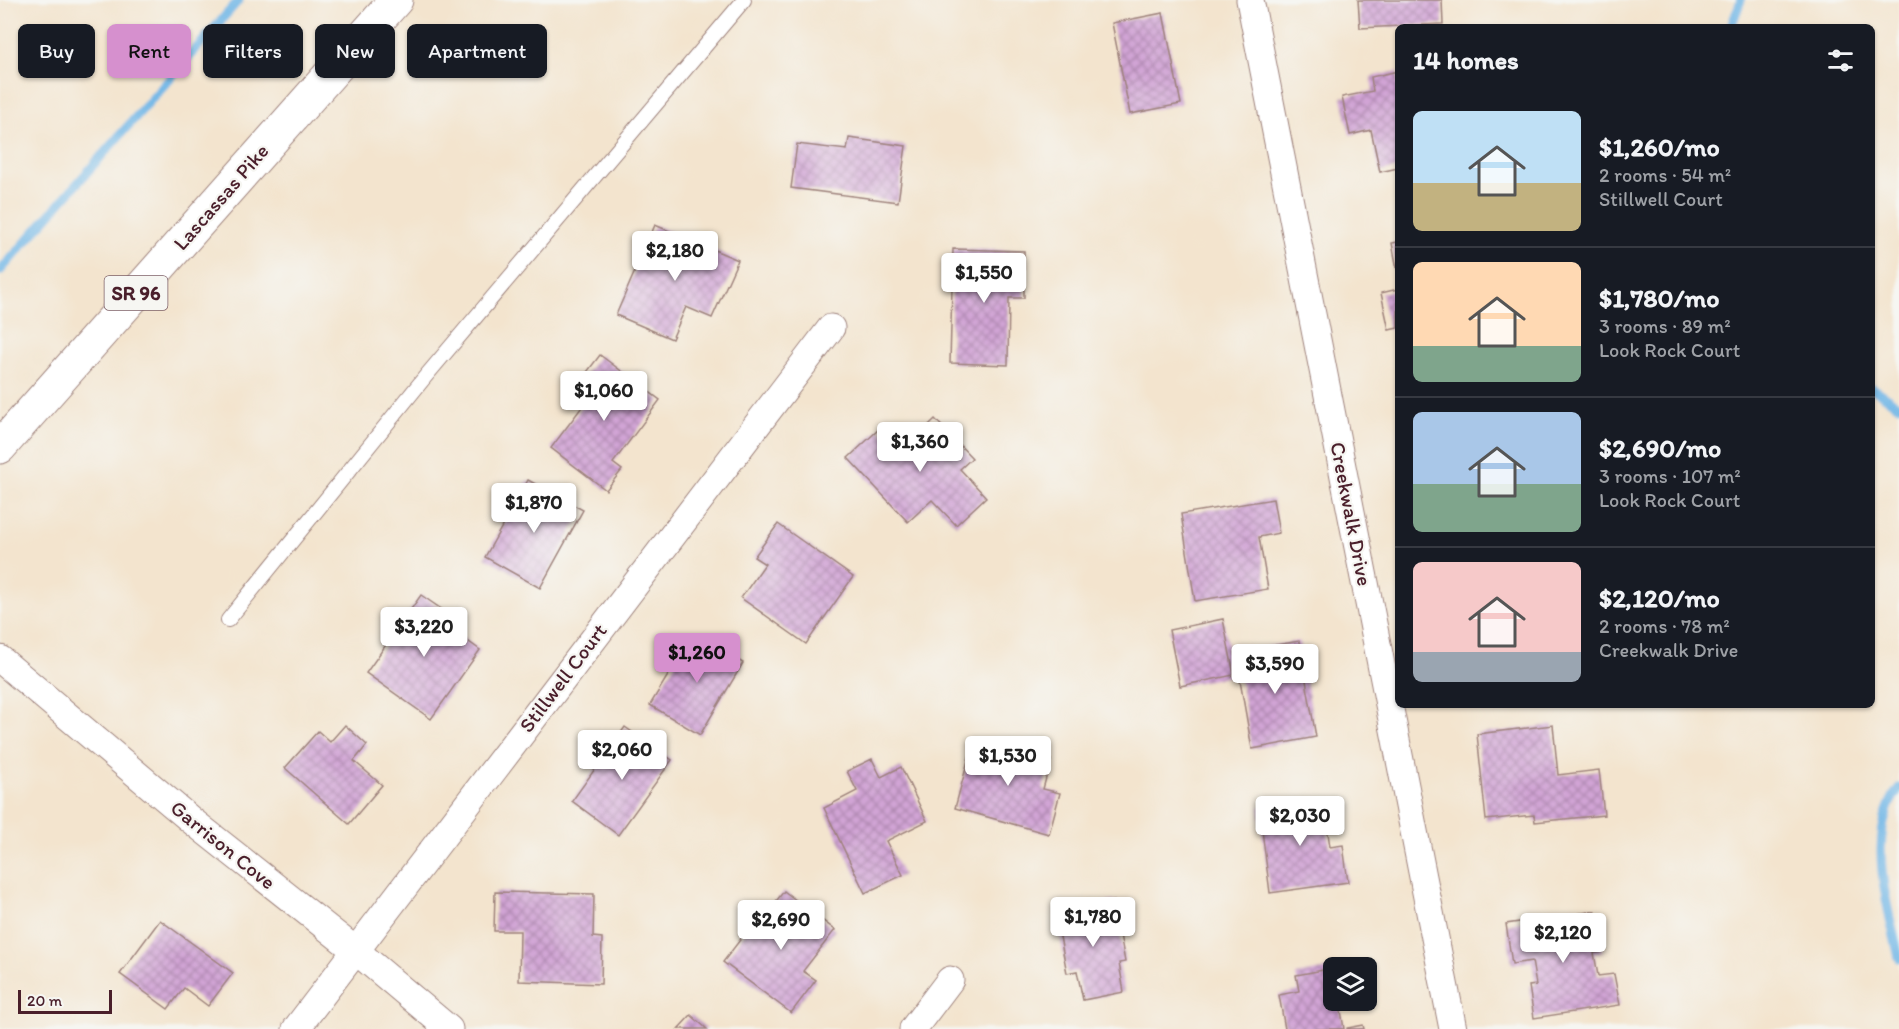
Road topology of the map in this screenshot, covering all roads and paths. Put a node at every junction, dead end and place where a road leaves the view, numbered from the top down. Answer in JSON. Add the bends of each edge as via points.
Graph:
{"nodes":[{"id":1,"x":396,"y":0,"type":"edge"},
{"id":2,"x":744,"y":0,"type":"edge"},
{"id":3,"x":1250,"y":0,"type":"edge"},
{"id":4,"x":831,"y":328,"type":"dead end"},
{"id":5,"x":0,"y":447,"type":"edge"},
{"id":6,"x":228,"y":620,"type":"dead end"},
{"id":7,"x":0,"y":658,"type":"edge"},
{"id":8,"x":355,"y":950,"type":"junction"},
{"id":9,"x":950,"y":980,"type":"dead end"},
{"id":10,"x":296,"y":1029,"type":"edge"},
{"id":11,"x":449,"y":1029,"type":"edge"},
{"id":12,"x":912,"y":1029,"type":"edge"},
{"id":13,"x":1452,"y":1029,"type":"edge"}],
"edges":[{"from":1,"to":5,"type":"main road","name":"Lascassas Pike","number":"SR 96"},
{"from":2,"to":6,"type":"lane","via":[[425,377]]},
{"from":3,"to":13,"type":"street","name":"Creekwalk Drive"},
{"from":4,"to":8,"type":"street","name":"Stillwell Court"},
{"from":7,"to":8,"type":"street","name":"Garrison Cove","via":[[191,820]]},
{"from":8,"to":10,"type":"street","name":"Stillwell Court"},
{"from":8,"to":11,"type":"street","name":"Garrison Cove"},
{"from":9,"to":12,"type":"street"}]}
